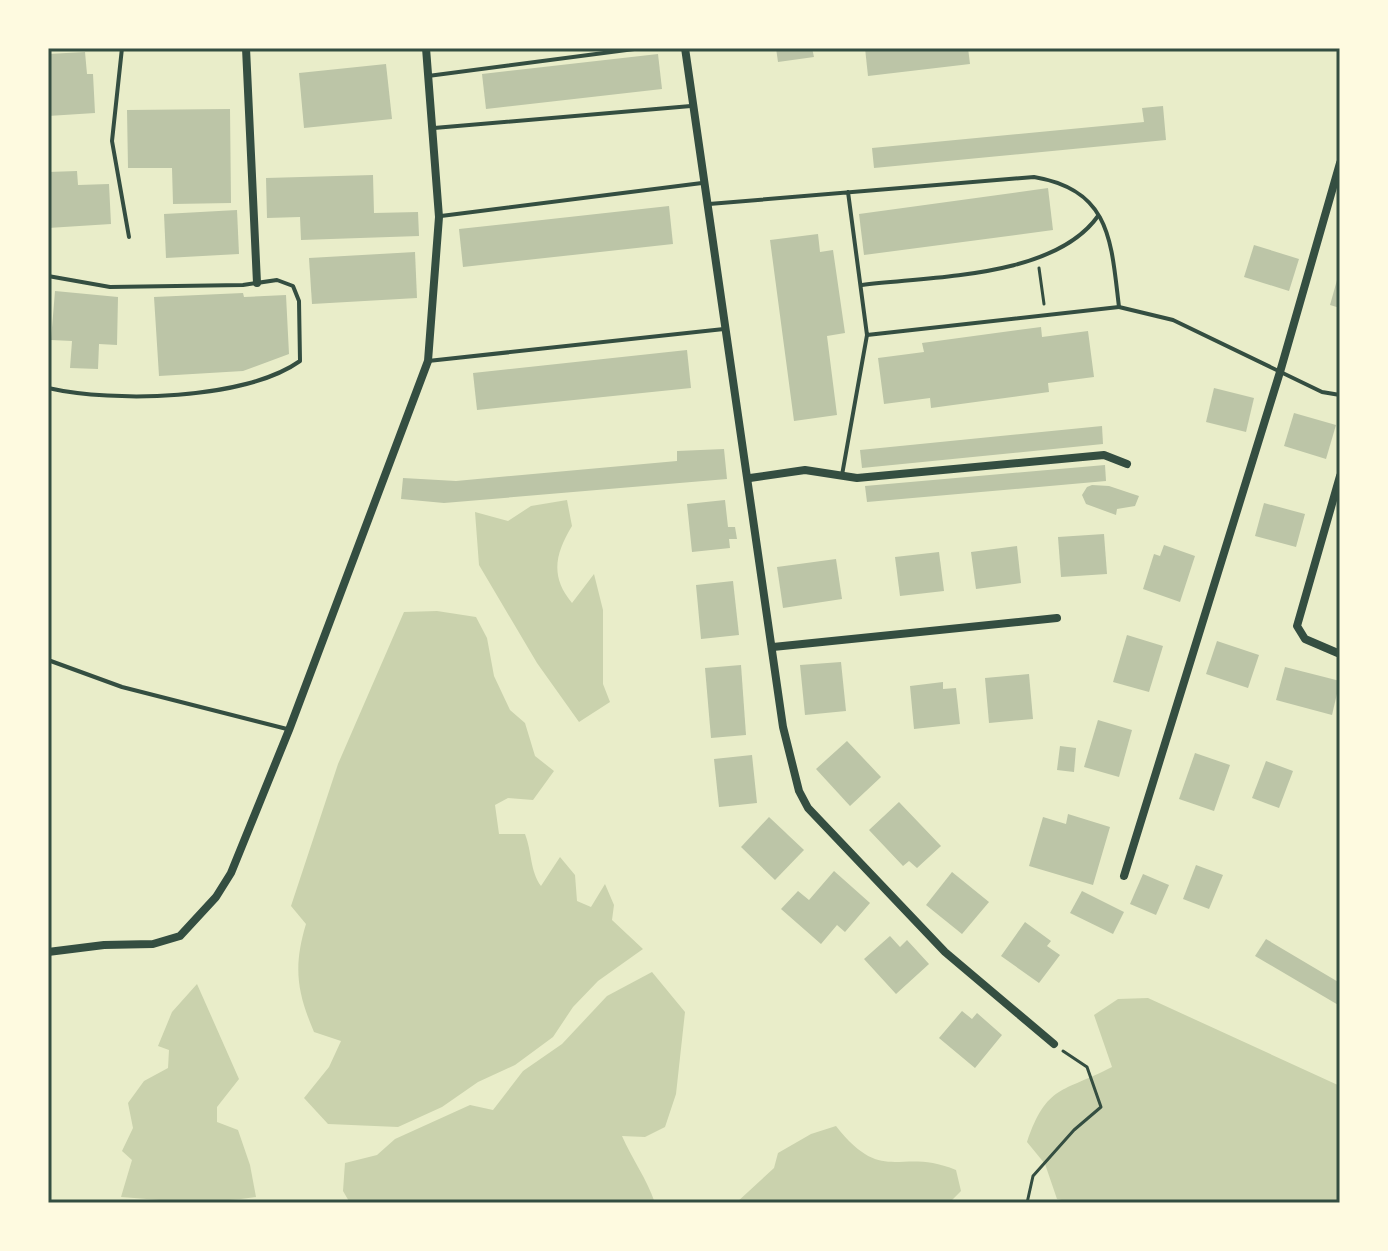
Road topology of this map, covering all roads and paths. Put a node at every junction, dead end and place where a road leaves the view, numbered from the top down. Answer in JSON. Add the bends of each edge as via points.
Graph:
{"nodes":[{"id":1,"x":122,"y":48,"type":"edge"},
{"id":2,"x":246,"y":48,"type":"edge"},
{"id":3,"x":426,"y":48,"type":"edge"},
{"id":4,"x":642,"y":48,"type":"edge"},
{"id":5,"x":685,"y":48,"type":"edge"},
{"id":6,"x":428,"y":76,"type":"junction"},
{"id":7,"x":693,"y":105,"type":"junction"},
{"id":8,"x":434,"y":128,"type":"junction"},
{"id":9,"x":1340,"y":163,"type":"edge"},
{"id":10,"x":704,"y":183,"type":"junction"},
{"id":11,"x":848,"y":192,"type":"junction"},
{"id":12,"x":707,"y":204,"type":"junction"},
{"id":13,"x":1098,"y":216,"type":"junction"},
{"id":14,"x":439,"y":217,"type":"junction"},
{"id":15,"x":129,"y":237,"type":"dead end"},
{"id":16,"x":1038,"y":259,"type":"junction"},
{"id":17,"x":48,"y":276,"type":"edge"},
{"id":18,"x":257,"y":283,"type":"junction"},
{"id":19,"x":862,"y":285,"type":"junction"},
{"id":20,"x":1119,"y":307,"type":"junction"},
{"id":21,"x":1046,"y":316,"type":"junction"},
{"id":22,"x":726,"y":329,"type":"junction"},
{"id":23,"x":867,"y":335,"type":"junction"},
{"id":24,"x":428,"y":361,"type":"junction"},
{"id":25,"x":1280,"y":372,"type":"junction"},
{"id":26,"x":48,"y":388,"type":"edge"},
{"id":27,"x":1340,"y":395,"type":"edge"},
{"id":28,"x":1127,"y":464,"type":"dead end"},
{"id":29,"x":841,"y":476,"type":"junction"},
{"id":30,"x":1340,"y":476,"type":"edge"},
{"id":31,"x":750,"y":478,"type":"junction"},
{"id":32,"x":1057,"y":618,"type":"dead end"},
{"id":33,"x":773,"y":647,"type":"junction"},
{"id":34,"x":1340,"y":654,"type":"edge"},
{"id":35,"x":48,"y":660,"type":"edge"},
{"id":36,"x":289,"y":730,"type":"junction"},
{"id":37,"x":1124,"y":876,"type":"dead end"},
{"id":38,"x":48,"y":952,"type":"edge"},
{"id":39,"x":1054,"y":1044,"type":"joint"},
{"id":40,"x":1027,"y":1203,"type":"edge"}],
"edges":[{"from":1,"to":15,"type":"lane","via":[[112,141]]},
{"from":2,"to":18,"type":"street"},
{"from":3,"to":6,"type":"street"},
{"from":4,"to":6,"type":"lane"},
{"from":5,"to":7,"type":"street"},
{"from":6,"to":8,"type":"street"},
{"from":7,"to":8,"type":"lane"},
{"from":7,"to":10,"type":"street"},
{"from":8,"to":14,"type":"street"},
{"from":9,"to":25,"type":"street"},
{"from":10,"to":12,"type":"street"},
{"from":10,"to":14,"type":"lane"},
{"from":11,"to":12,"type":"lane"},
{"from":11,"to":13,"type":"lane","via":[[1034,177],[1064,182]]},
{"from":11,"to":19,"type":"lane"},
{"from":12,"to":22,"type":"street"},
{"from":13,"to":16,"type":"lane","via":[[1072,243]]},
{"from":13,"to":20,"type":"lane","via":[[1113,254]]},
{"from":14,"to":24,"type":"street"},
{"from":16,"to":19,"type":"lane"},
{"from":16,"to":21,"type":"path"},
{"from":17,"to":18,"type":"lane","via":[[110,287]]},
{"from":18,"to":26,"type":"lane","via":[[277,280],[293,286],[299,301],[300,361],[280,375],[235,389],[112,395]]},
{"from":19,"to":23,"type":"lane"},
{"from":20,"to":21,"type":"lane"},
{"from":20,"to":25,"type":"lane","via":[[1173,320]]},
{"from":21,"to":23,"type":"lane"},
{"from":22,"to":24,"type":"lane"},
{"from":22,"to":31,"type":"street"},
{"from":23,"to":29,"type":"lane"},
{"from":24,"to":36,"type":"street"},
{"from":25,"to":27,"type":"lane"},
{"from":25,"to":37,"type":"street"},
{"from":28,"to":29,"type":"street","via":[[1104,455]]},
{"from":29,"to":31,"type":"street","via":[[805,470]]},
{"from":30,"to":34,"type":"street","via":[[1297,626],[1305,639]]},
{"from":31,"to":33,"type":"street"},
{"from":32,"to":33,"type":"street"},
{"from":33,"to":39,"type":"street","via":[[783,727],[808,808],[945,952]]},
{"from":35,"to":36,"type":"lane","via":[[122,687]]},
{"from":36,"to":38,"type":"street","via":[[231,873],[180,936],[153,944]]},
{"from":39,"to":40,"type":"path","via":[[1087,1067],[1101,1107],[1033,1176]]}]}
